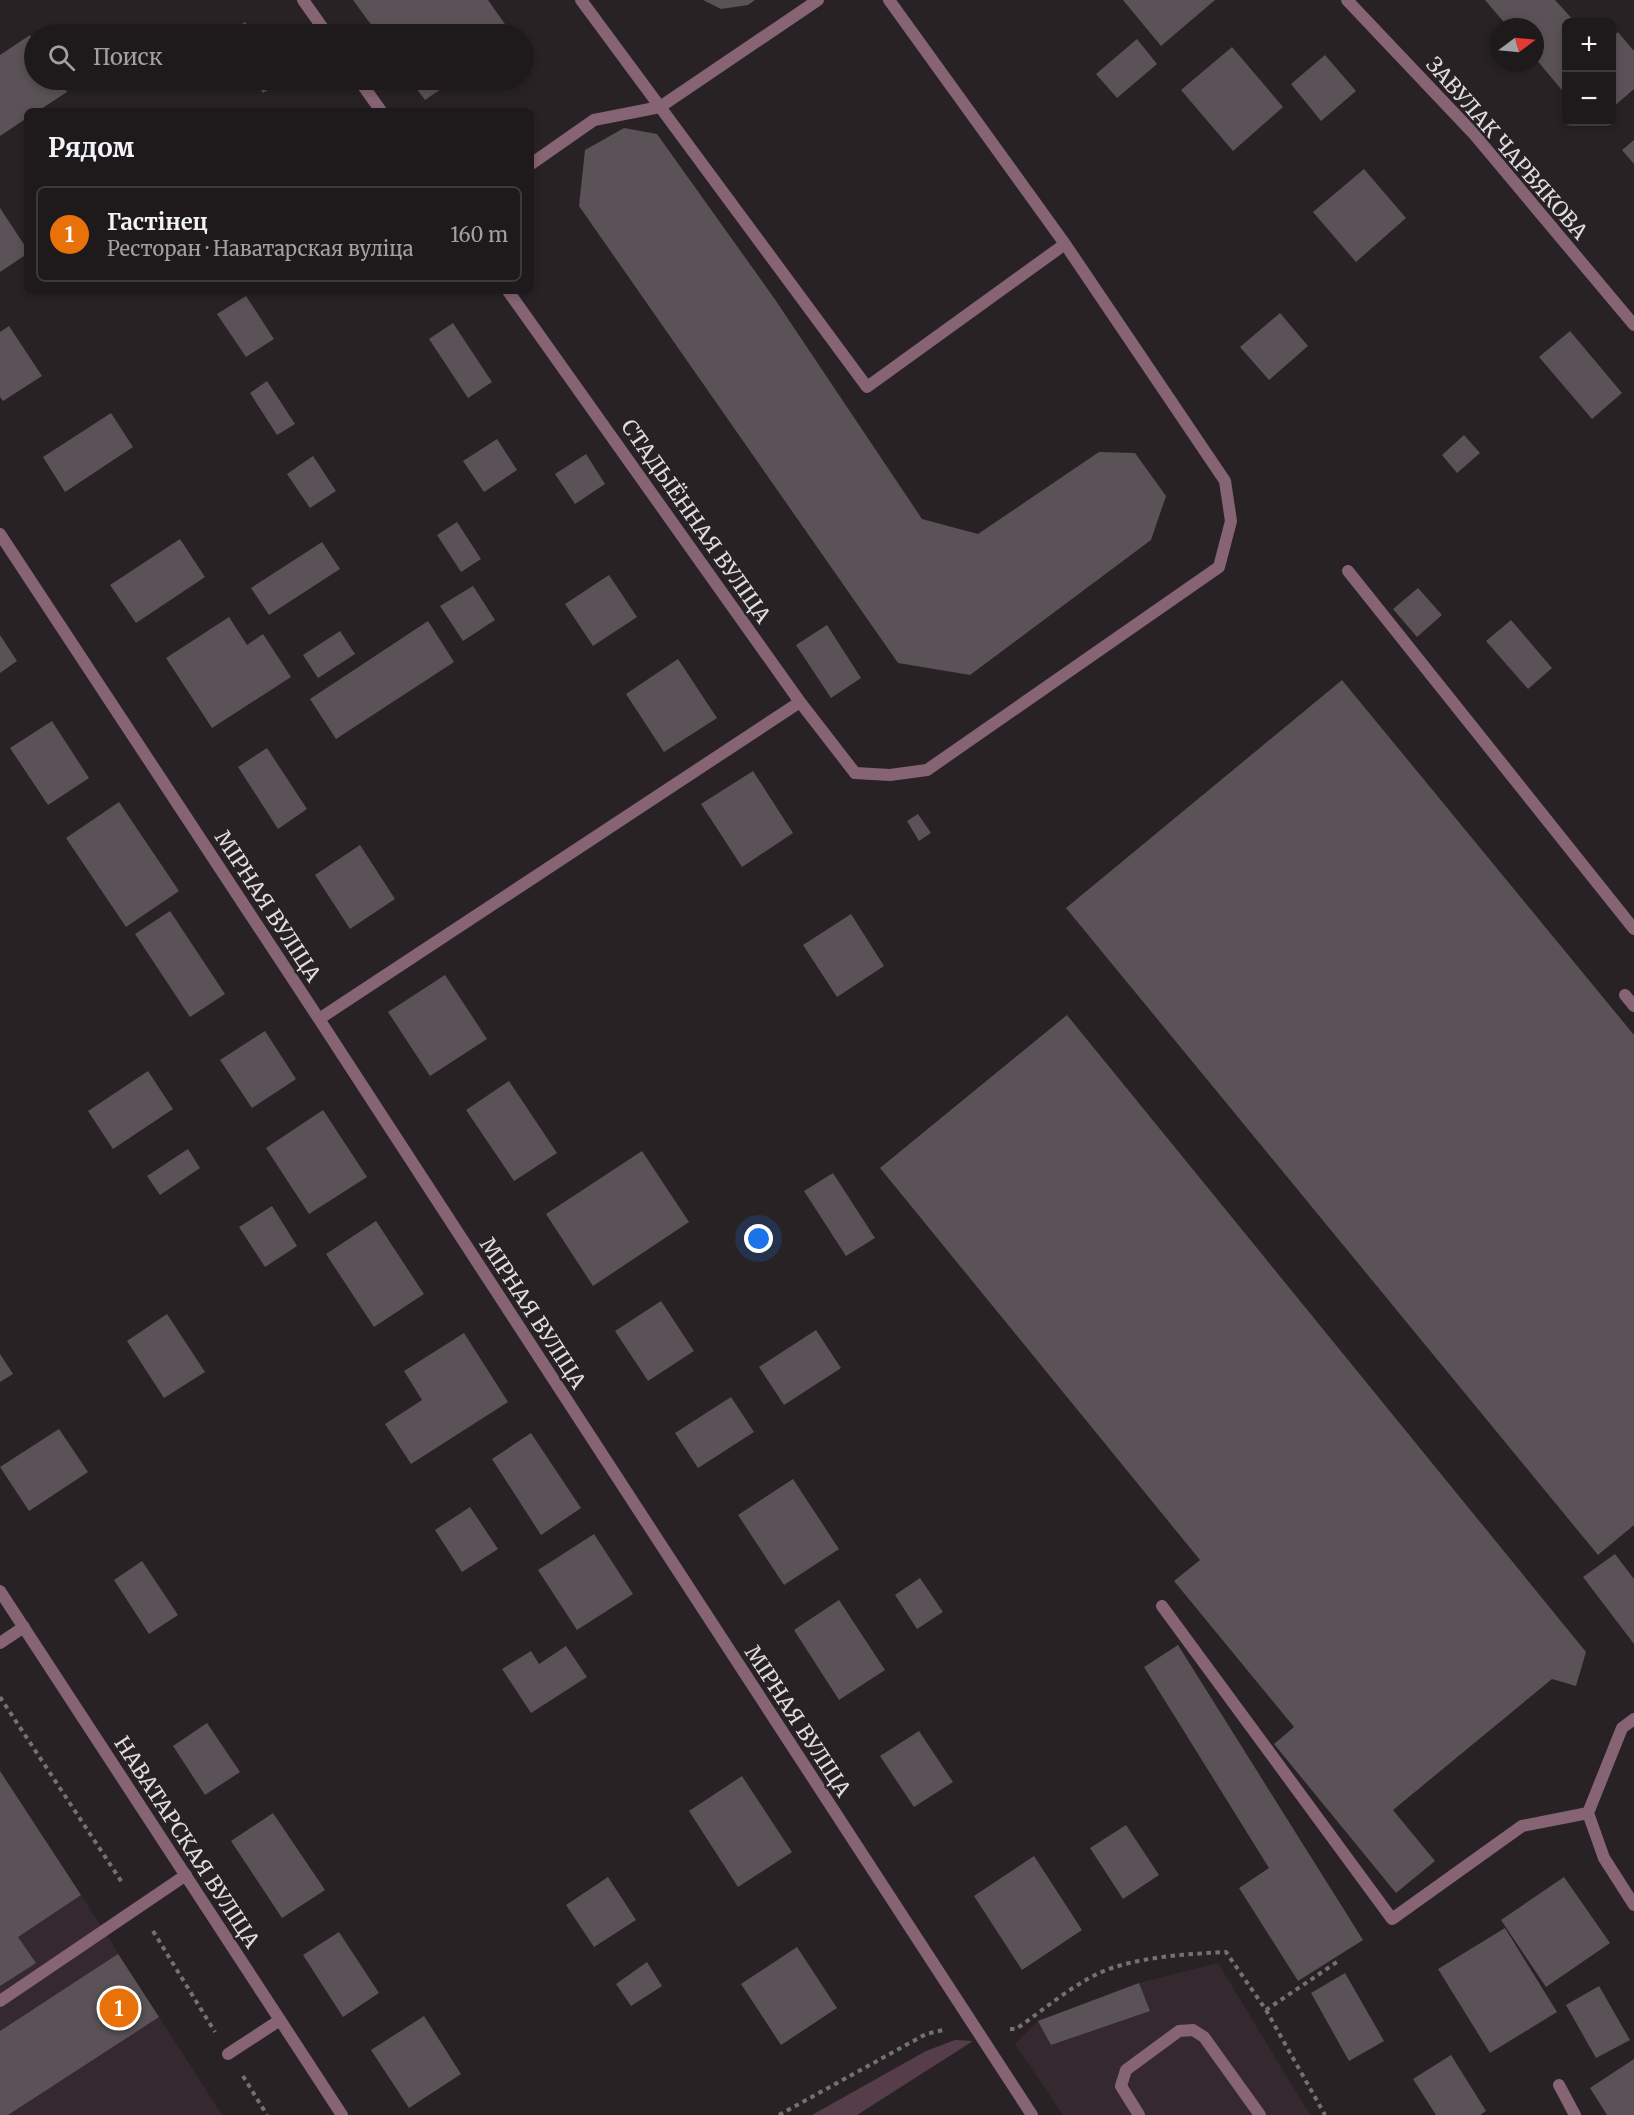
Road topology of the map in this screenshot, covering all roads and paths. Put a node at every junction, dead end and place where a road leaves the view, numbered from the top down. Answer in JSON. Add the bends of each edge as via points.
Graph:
{"nodes":[{"id":1,"x":303,"y":0,"type":"edge"},
{"id":2,"x":581,"y":0,"type":"edge"},
{"id":3,"x":818,"y":0,"type":"edge"},
{"id":4,"x":889,"y":0,"type":"edge"},
{"id":5,"x":1347,"y":0,"type":"edge"},
{"id":6,"x":320,"y":24,"type":"edge"},
{"id":7,"x":366,"y":90,"type":"edge"},
{"id":8,"x":660,"y":107,"type":"junction"},
{"id":9,"x":379,"y":108,"type":"edge"},
{"id":10,"x":534,"y":162,"type":"edge"},
{"id":11,"x":1065,"y":244,"type":"junction"},
{"id":12,"x":510,"y":294,"type":"edge"},
{"id":13,"x":1634,"y":326,"type":"edge"},
{"id":14,"x":0,"y":534,"type":"edge"},
{"id":15,"x":1348,"y":571,"type":"dead end"},
{"id":16,"x":800,"y":702,"type":"junction"},
{"id":17,"x":1634,"y":929,"type":"edge"},
{"id":18,"x":1625,"y":995,"type":"dead end"},
{"id":19,"x":1634,"y":1006,"type":"edge"},
{"id":20,"x":319,"y":1018,"type":"junction"},
{"id":21,"x":0,"y":1590,"type":"edge"},
{"id":22,"x":1162,"y":1606,"type":"dead end"},
{"id":23,"x":24,"y":1627,"type":"junction"},
{"id":24,"x":0,"y":1643,"type":"edge"},
{"id":25,"x":1634,"y":1719,"type":"edge"},
{"id":26,"x":1588,"y":1813,"type":"junction"},
{"id":27,"x":186,"y":1875,"type":"junction"},
{"id":28,"x":1634,"y":1905,"type":"edge"},
{"id":29,"x":1336,"y":1962,"type":"dead end"},
{"id":30,"x":0,"y":2001,"type":"edge"},
{"id":31,"x":1266,"y":2010,"type":"junction"},
{"id":32,"x":280,"y":2020,"type":"junction"},
{"id":33,"x":971,"y":2024,"type":"junction"},
{"id":34,"x":228,"y":2054,"type":"dead end"},
{"id":35,"x":1559,"y":2085,"type":"dead end"},
{"id":36,"x":342,"y":2115,"type":"edge"},
{"id":37,"x":780,"y":2115,"type":"edge"},
{"id":38,"x":1032,"y":2115,"type":"edge"},
{"id":39,"x":1139,"y":2115,"type":"edge"},
{"id":40,"x":1260,"y":2115,"type":"edge"},
{"id":41,"x":1325,"y":2115,"type":"edge"},
{"id":42,"x":1575,"y":2115,"type":"edge"}],
"edges":[{"from":1,"to":6,"type":"street"},
{"from":2,"to":8,"type":"street"},
{"from":3,"to":8,"type":"street"},
{"from":4,"to":11,"type":"street"},
{"from":5,"to":13,"type":"street","name":"ЗАВУЛАК ЧАРВЯКОВА","via":[[1473,133]]},
{"from":7,"to":9,"type":"street"},
{"from":8,"to":10,"type":"street","via":[[594,120]]},
{"from":8,"to":11,"type":"street","via":[[867,387]]},
{"from":11,"to":16,"type":"street","name":"СТАДЫЁННАЯ ВУЛІЦА","via":[[1225,481],[1231,521],[1219,567],[927,770],[890,775],[855,772]]},
{"from":12,"to":16,"type":"street","name":"СТАДЫЁННАЯ ВУЛІЦА"},
{"from":14,"to":20,"type":"street","name":"МІРНАЯ ВУЛІЦА"},
{"from":15,"to":17,"type":"street"},
{"from":16,"to":20,"type":"street"},
{"from":18,"to":19,"type":"street"},
{"from":20,"to":33,"type":"street","name":"МІРНАЯ ВУЛІЦА"},
{"from":21,"to":23,"type":"street","name":"НАВАТАРСКАЯ ВУЛІЦА"},
{"from":22,"to":26,"type":"street","via":[[1392,1919],[1522,1826]]},
{"from":23,"to":24,"type":"street"},
{"from":23,"to":27,"type":"street","name":"НАВАТАРСКАЯ ВУЛІЦА"},
{"from":25,"to":26,"type":"street","via":[[1622,1728]]},
{"from":26,"to":28,"type":"street","via":[[1604,1858]]},
{"from":27,"to":30,"type":"street"},
{"from":27,"to":32,"type":"street","name":"НАВАТАРСКАЯ ВУЛІЦА"},
{"from":29,"to":31,"type":"path"},
{"from":31,"to":33,"type":"path","via":[[1226,1952],[1179,1955],[1113,1967],[1016,2029]]},
{"from":31,"to":41,"type":"path"},
{"from":32,"to":34,"type":"street"},
{"from":32,"to":36,"type":"street","name":"НАВАТАРСКАЯ ВУЛІЦА"},
{"from":33,"to":37,"type":"path","via":[[926,2034]]},
{"from":33,"to":38,"type":"street","name":"МІРНАЯ ВУЛІЦА"},
{"from":35,"to":42,"type":"street"},
{"from":39,"to":40,"type":"street","via":[[1121,2086],[1126,2070],[1179,2031],[1193,2030],[1204,2037]]}]}
